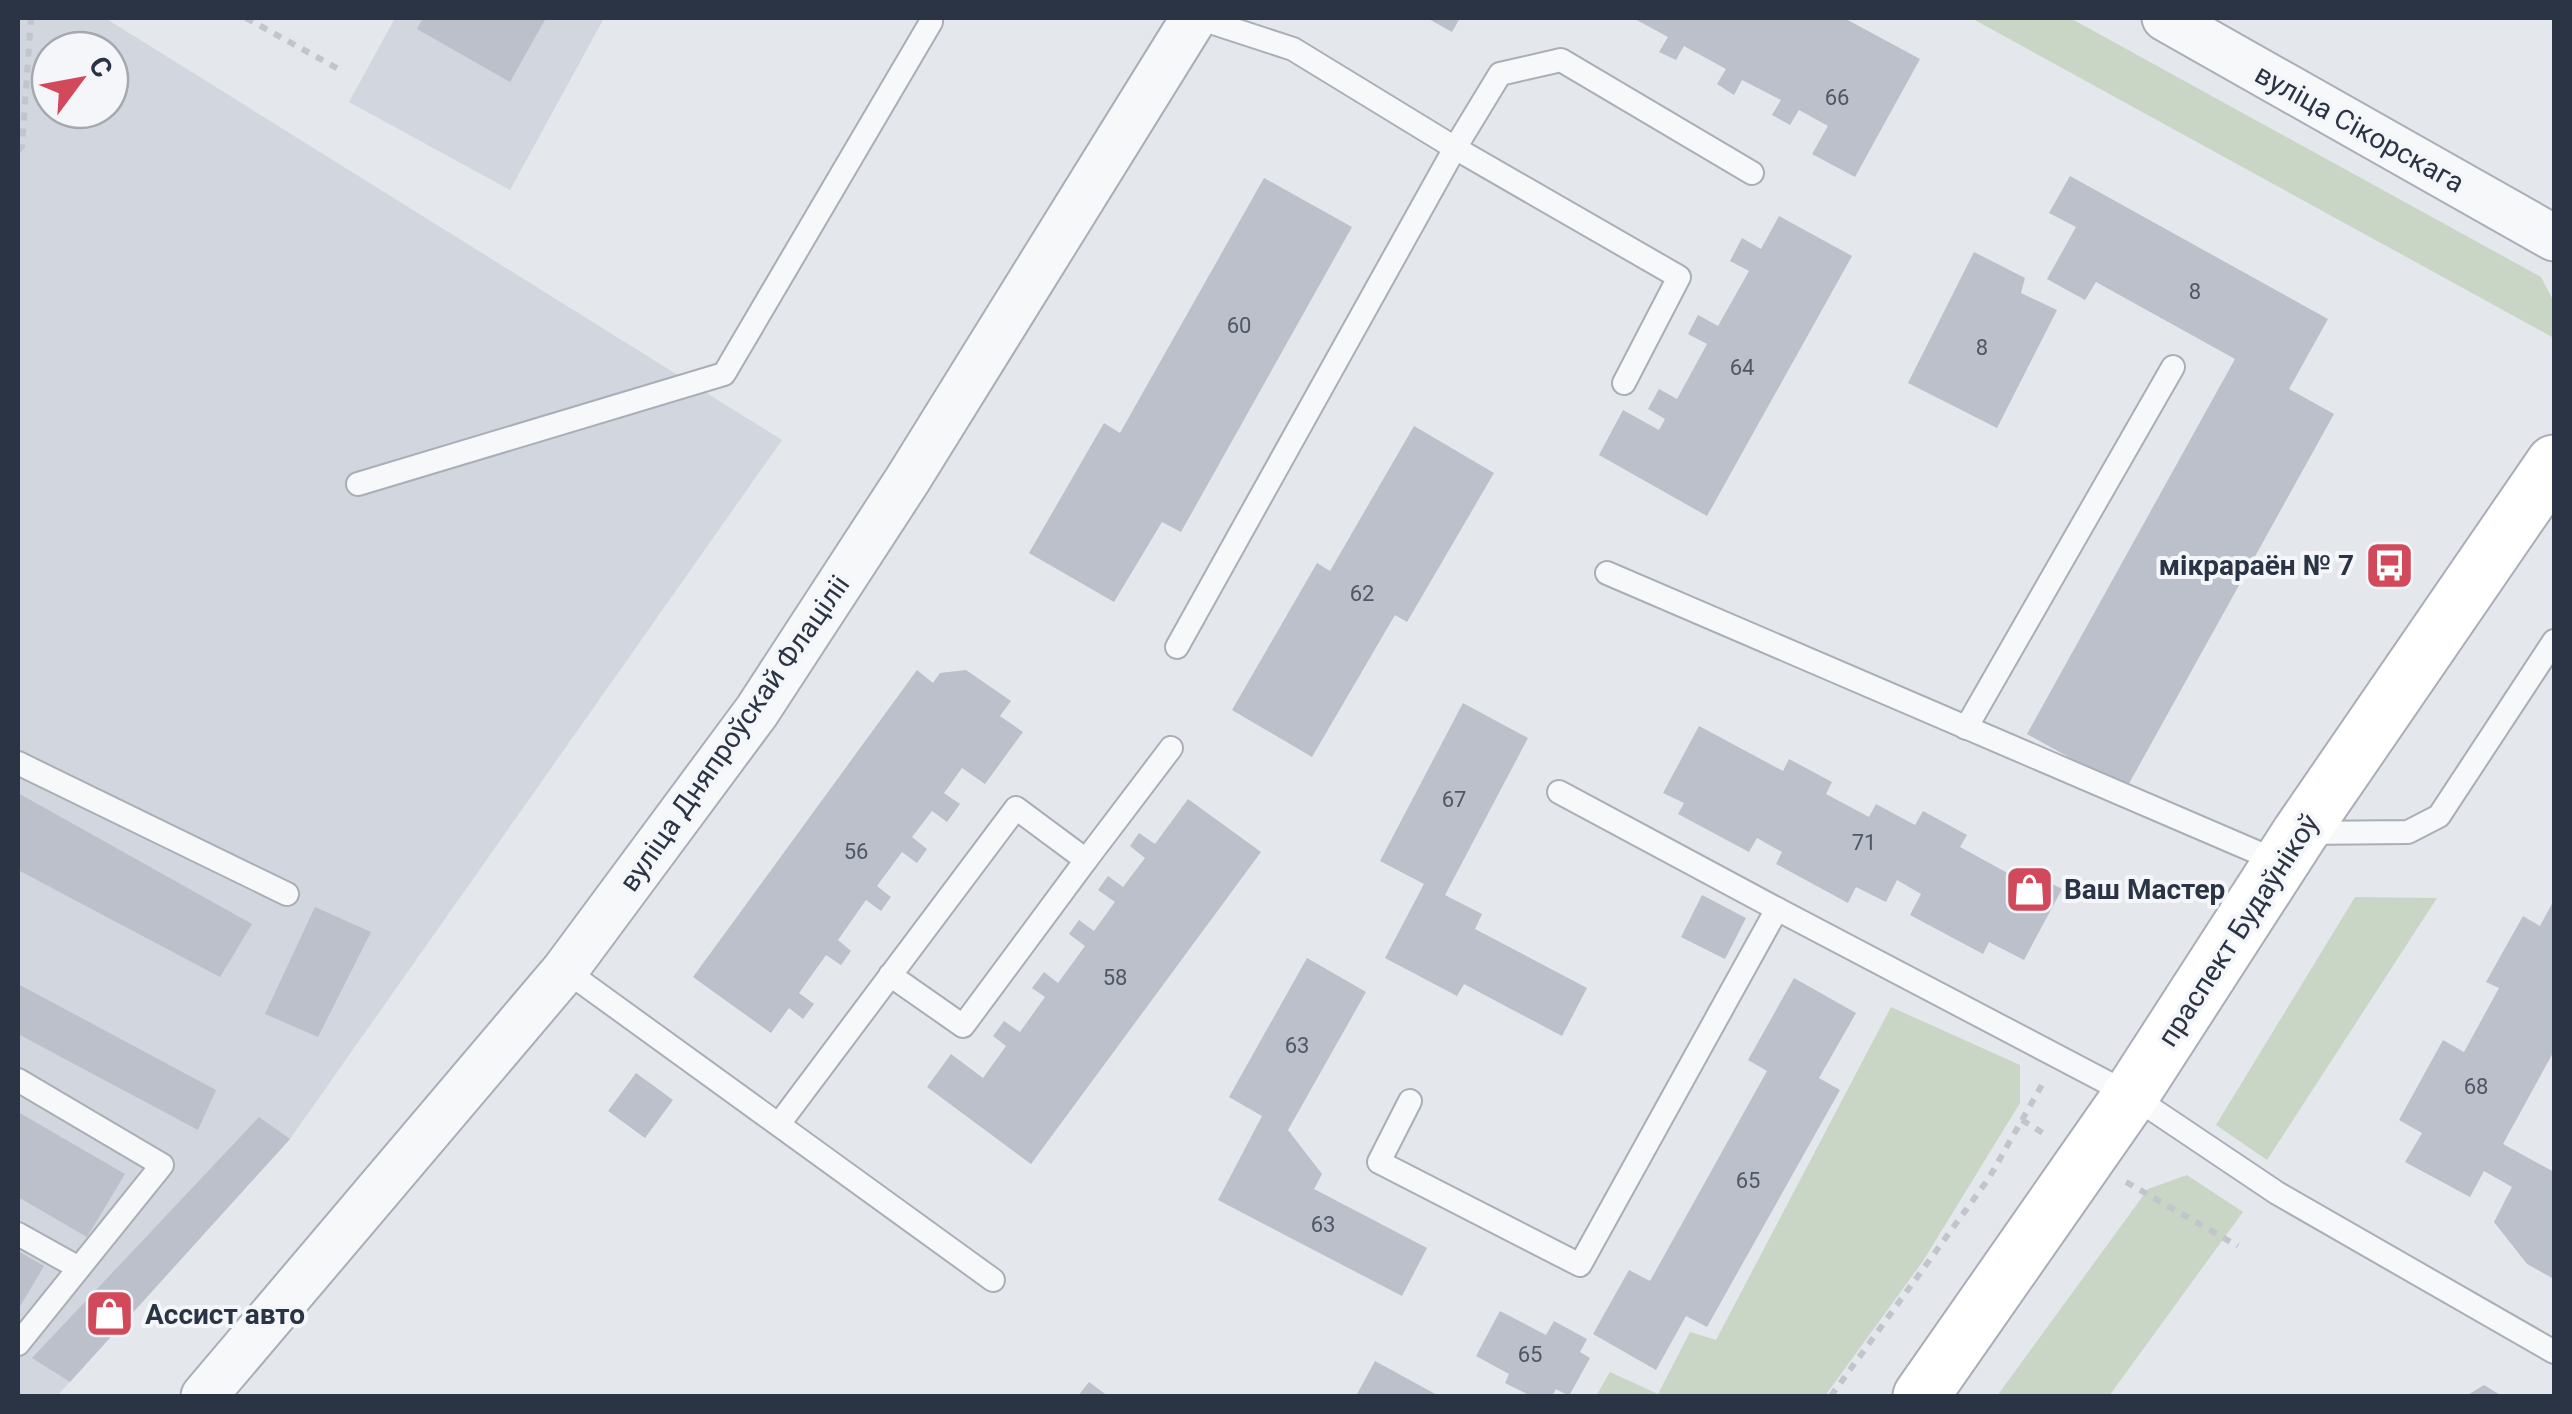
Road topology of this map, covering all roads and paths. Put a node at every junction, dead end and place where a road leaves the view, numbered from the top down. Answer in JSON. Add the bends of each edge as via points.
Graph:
{"nodes":[{"id":1,"x":32,"y":18,"type":"edge"},
{"id":2,"x":246,"y":18,"type":"edge"},
{"id":3,"x":931,"y":18,"type":"edge"},
{"id":4,"x":1196,"y":18,"type":"edge"},
{"id":5,"x":2165,"y":18,"type":"edge"},
{"id":6,"x":344,"y":72,"type":"dead end"},
{"id":7,"x":1455,"y":148,"type":"junction"},
{"id":8,"x":18,"y":151,"type":"edge"},
{"id":9,"x":1752,"y":173,"type":"dead end"},
{"id":10,"x":2554,"y":238,"type":"edge"},
{"id":11,"x":2173,"y":367,"type":"dead end"},
{"id":12,"x":1624,"y":383,"type":"dead end"},
{"id":13,"x":2554,"y":462,"type":"edge"},
{"id":14,"x":358,"y":484,"type":"dead end"},
{"id":15,"x":1607,"y":573,"type":"dead end"},
{"id":16,"x":2554,"y":641,"type":"edge"},
{"id":17,"x":1177,"y":647,"type":"dead end"},
{"id":18,"x":1966,"y":728,"type":"junction"},
{"id":19,"x":1171,"y":748,"type":"dead end"},
{"id":20,"x":18,"y":764,"type":"edge"},
{"id":21,"x":1560,"y":792,"type":"dead end"},
{"id":22,"x":2291,"y":848,"type":"junction"},
{"id":23,"x":1086,"y":860,"type":"junction"},
{"id":24,"x":287,"y":894,"type":"dead end"},
{"id":25,"x":1777,"y":909,"type":"junction"},
{"id":26,"x":565,"y":970,"type":"junction"},
{"id":27,"x":890,"y":976,"type":"junction"},
{"id":28,"x":2058,"y":1056,"type":"junction"},
{"id":29,"x":18,"y":1080,"type":"edge"},
{"id":30,"x":2132,"y":1095,"type":"junction"},
{"id":31,"x":1410,"y":1101,"type":"dead end"},
{"id":32,"x":778,"y":1124,"type":"junction"},
{"id":33,"x":18,"y":1234,"type":"edge"},
{"id":34,"x":79,"y":1268,"type":"junction"},
{"id":35,"x":993,"y":1280,"type":"dead end"},
{"id":36,"x":18,"y":1344,"type":"edge"},
{"id":37,"x":2554,"y":1352,"type":"edge"},
{"id":38,"x":204,"y":1396,"type":"edge"},
{"id":39,"x":1832,"y":1396,"type":"edge"},
{"id":40,"x":1921,"y":1396,"type":"edge"}],
"edges":[{"from":1,"to":8,"type":"path"},
{"from":2,"to":6,"type":"path"},
{"from":3,"to":14,"type":"lane","via":[[724,374]]},
{"from":4,"to":7,"type":"lane","via":[[1293,50]]},
{"from":4,"to":26,"type":"street","name":"вуліца Дняпроўскай Флаціліі","via":[[756,712]]},
{"from":5,"to":10,"type":"street","name":"вуліца Сікорскага"},
{"from":7,"to":9,"type":"lane","via":[[1500,74],[1561,60]]},
{"from":7,"to":12,"type":"lane","via":[[1678,278]]},
{"from":7,"to":17,"type":"lane"},
{"from":11,"to":18,"type":"lane"},
{"from":13,"to":22,"type":"main road","name":"праспект Будаўнікоў"},
{"from":15,"to":18,"type":"lane"},
{"from":16,"to":22,"type":"lane","via":[[2439,816],[2408,832]]},
{"from":18,"to":22,"type":"lane"},
{"from":19,"to":23,"type":"lane"},
{"from":20,"to":24,"type":"lane"},
{"from":21,"to":25,"type":"lane"},
{"from":22,"to":30,"type":"main road","name":"праспект Будаўнікоў"},
{"from":23,"to":27,"type":"lane","via":[[963,1026]]},
{"from":23,"to":27,"type":"lane","via":[[1016,808]]},
{"from":25,"to":28,"type":"lane"},
{"from":25,"to":31,"type":"lane","via":[[1580,1265],[1379,1162]]},
{"from":26,"to":32,"type":"lane"},
{"from":26,"to":38,"type":"street","name":"вуліца Дняпроўскай Флаціліі"},
{"from":27,"to":32,"type":"lane"},
{"from":28,"to":30,"type":"lane"},
{"from":28,"to":39,"type":"path","via":[[1989,1178]]},
{"from":29,"to":34,"type":"lane","via":[[162,1166]]},
{"from":30,"to":37,"type":"lane","via":[[2277,1192]]},
{"from":30,"to":40,"type":"main road","name":"праспект Будаўнікоў"},
{"from":32,"to":35,"type":"lane"},
{"from":33,"to":34,"type":"lane"},
{"from":34,"to":36,"type":"lane"}]}
